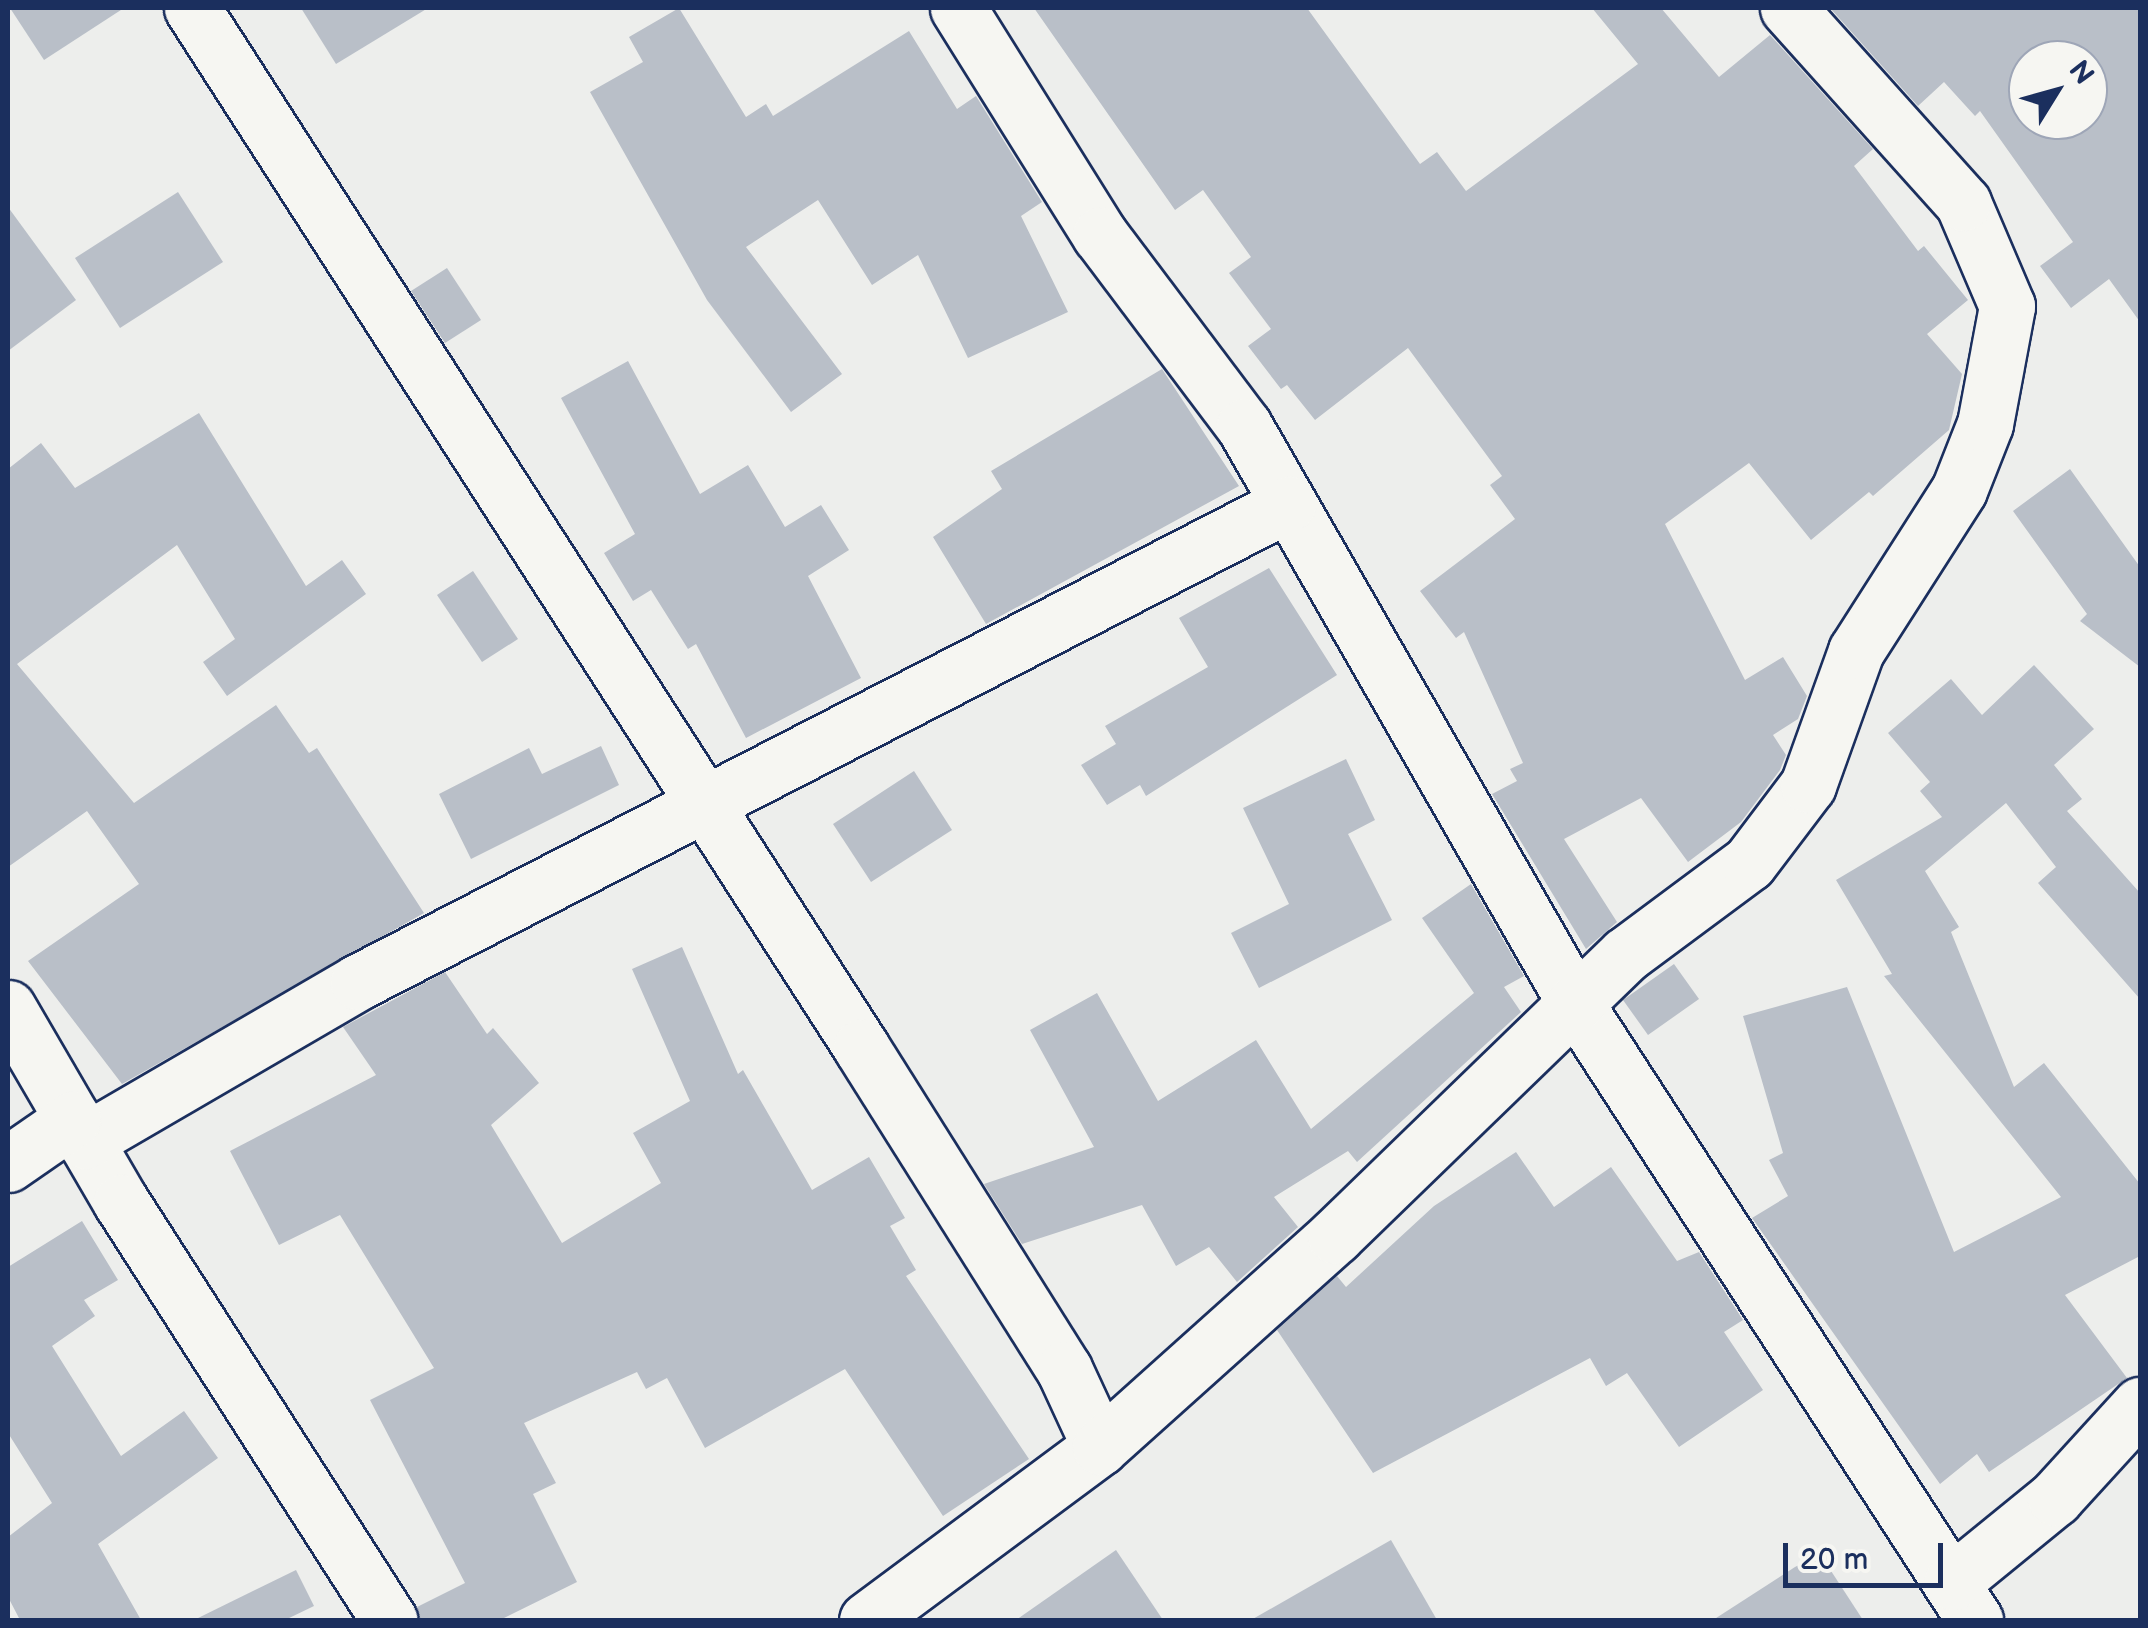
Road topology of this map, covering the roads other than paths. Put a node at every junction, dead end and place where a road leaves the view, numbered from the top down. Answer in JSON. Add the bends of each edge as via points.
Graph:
{"nodes":[{"id":1,"x":192,"y":8,"type":"edge"},
{"id":2,"x":958,"y":8,"type":"edge"},
{"id":3,"x":1788,"y":8,"type":"edge"},
{"id":4,"x":1288,"y":504,"type":"junction"},
{"id":5,"x":708,"y":806,"type":"junction"},
{"id":6,"x":1577,"y":1006,"type":"junction"},
{"id":7,"x":8,"y":1008,"type":"edge"},
{"id":8,"x":79,"y":1130,"type":"junction"},
{"id":9,"x":8,"y":1164,"type":"edge"},
{"id":10,"x":2140,"y":1405,"type":"edge"},
{"id":11,"x":1100,"y":1446,"type":"junction"},
{"id":12,"x":1963,"y":1601,"type":"edge"},
{"id":13,"x":390,"y":1620,"type":"edge"},
{"id":14,"x":867,"y":1620,"type":"edge"}],
"edges":[{"from":1,"to":5,"type":"street"},
{"from":2,"to":4,"type":"street","via":[[1100,235],[1244,426]]},
{"from":3,"to":6,"type":"street","via":[[1963,203],[2007,306],[2001,354],[1960,490],[1856,651],[1808,785],[1786,820],[1748,863],[1626,954]]},
{"from":4,"to":5,"type":"street"},
{"from":4,"to":6,"type":"street"},
{"from":5,"to":8,"type":"street"},
{"from":5,"to":11,"type":"street","via":[[1064,1369]]},
{"from":6,"to":11,"type":"street"},
{"from":6,"to":12,"type":"street"},
{"from":7,"to":8,"type":"street"},
{"from":8,"to":9,"type":"street"},
{"from":8,"to":13,"type":"street"},
{"from":10,"to":12,"type":"street"},
{"from":11,"to":14,"type":"street"}]}
